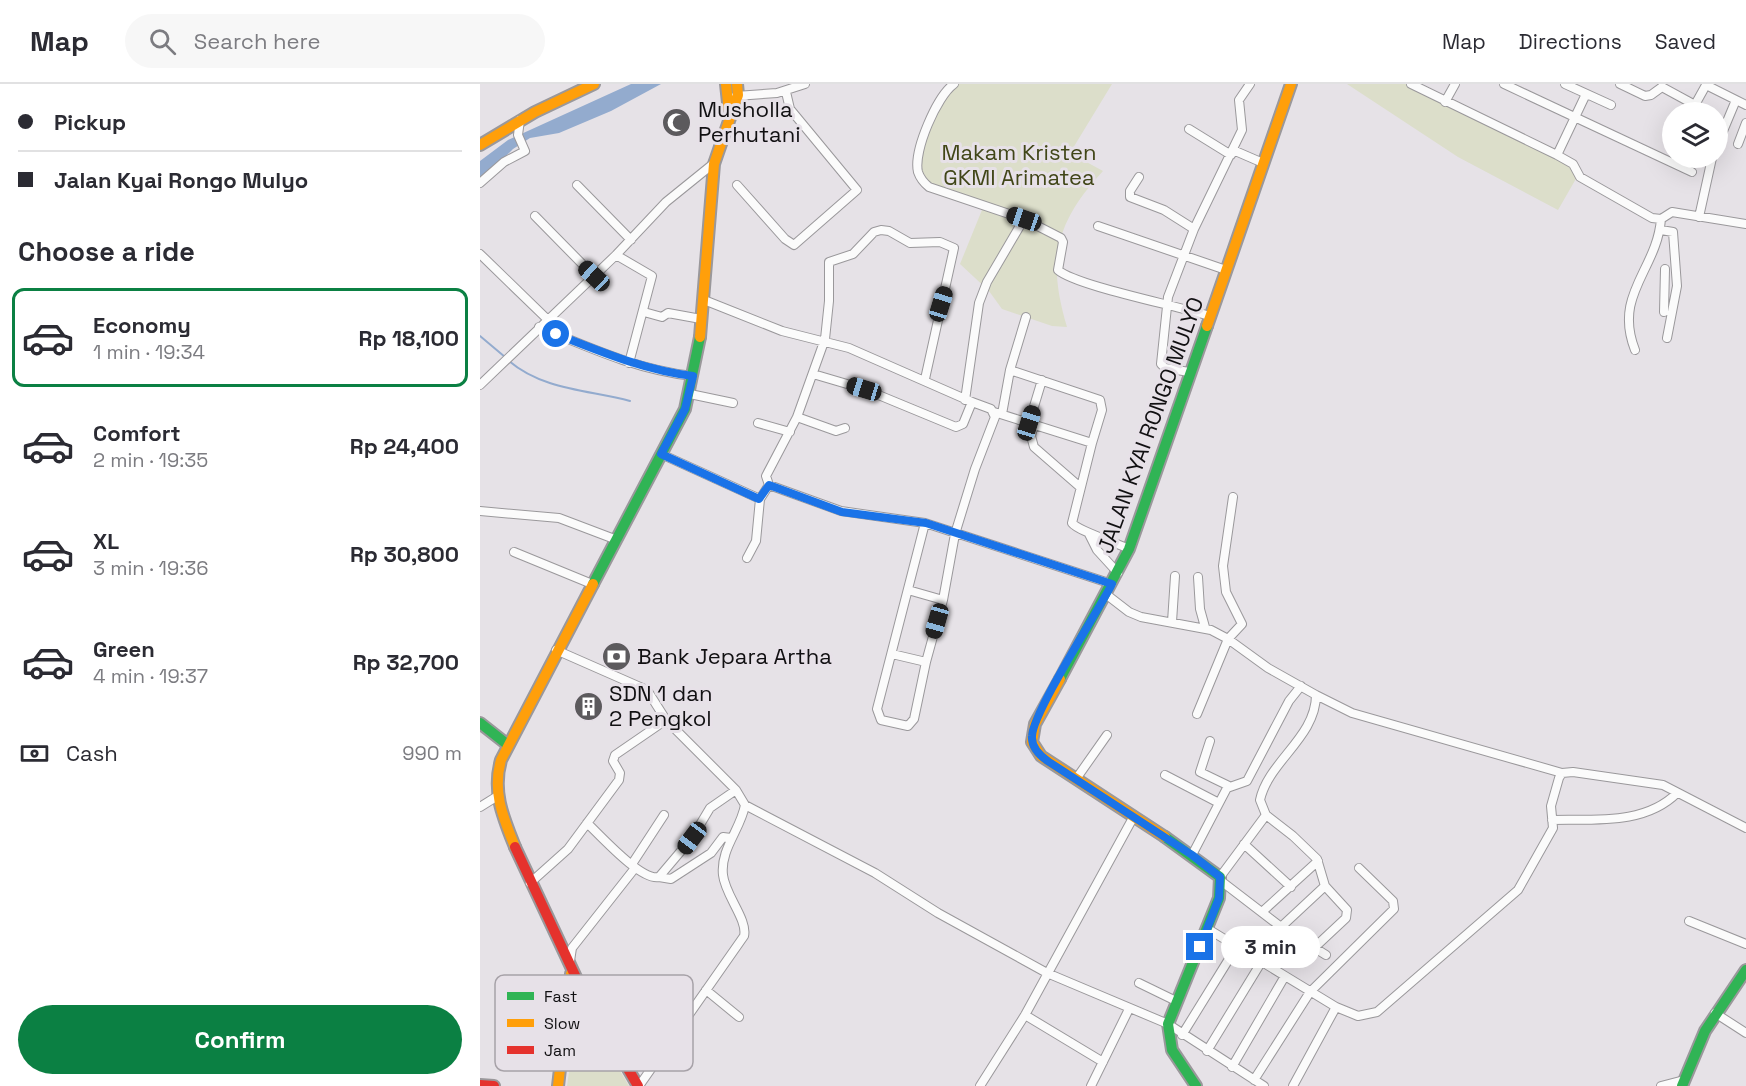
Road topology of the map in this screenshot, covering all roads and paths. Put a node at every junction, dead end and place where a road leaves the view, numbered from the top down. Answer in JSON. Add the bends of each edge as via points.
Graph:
{"nodes":[{"id":1,"x":594,"y":84,"type":"edge"},
{"id":2,"x":726,"y":84,"type":"edge"},
{"id":3,"x":805,"y":84,"type":"edge"},
{"id":4,"x":954,"y":84,"type":"edge"},
{"id":5,"x":1250,"y":84,"type":"edge"},
{"id":6,"x":1291,"y":84,"type":"edge"},
{"id":7,"x":1413,"y":84,"type":"edge"},
{"id":8,"x":1455,"y":84,"type":"edge"},
{"id":9,"x":1504,"y":84,"type":"edge"},
{"id":10,"x":1565,"y":84,"type":"edge"},
{"id":11,"x":1620,"y":84,"type":"edge"},
{"id":12,"x":1514,"y":86,"type":"edge"},
{"id":13,"x":734,"y":92,"type":"edge"},
{"id":14,"x":786,"y":92,"type":"junction"},
{"id":15,"x":1586,"y":94,"type":"junction"},
{"id":16,"x":1736,"y":100,"type":"junction"},
{"id":17,"x":1445,"y":102,"type":"junction"},
{"id":18,"x":1683,"y":102,"type":"edge"},
{"id":19,"x":1697,"y":102,"type":"edge"},
{"id":20,"x":1611,"y":105,"type":"dead end"},
{"id":21,"x":1746,"y":105,"type":"edge"},
{"id":22,"x":1576,"y":117,"type":"junction"},
{"id":23,"x":520,"y":120,"type":"junction"},
{"id":24,"x":1728,"y":120,"type":"edge"},
{"id":25,"x":1746,"y":123,"type":"edge"},
{"id":26,"x":1189,"y":129,"type":"dead end"},
{"id":27,"x":1738,"y":144,"type":"dead end"},
{"id":28,"x":480,"y":145,"type":"edge"},
{"id":29,"x":1232,"y":152,"type":"junction"},
{"id":30,"x":1557,"y":155,"type":"junction"},
{"id":31,"x":714,"y":163,"type":"junction"},
{"id":32,"x":1263,"y":163,"type":"junction"},
{"id":33,"x":1710,"y":168,"type":"edge"},
{"id":34,"x":1692,"y":172,"type":"dead end"},
{"id":35,"x":1139,"y":177,"type":"dead end"},
{"id":36,"x":480,"y":183,"type":"edge"},
{"id":37,"x":577,"y":185,"type":"dead end"},
{"id":38,"x":737,"y":185,"type":"dead end"},
{"id":39,"x":535,"y":216,"type":"dead end"},
{"id":40,"x":1700,"y":217,"type":"junction"},
{"id":41,"x":1024,"y":219,"type":"junction"},
{"id":42,"x":1661,"y":219,"type":"junction"},
{"id":43,"x":1746,"y":224,"type":"edge"},
{"id":44,"x":1098,"y":226,"type":"dead end"},
{"id":45,"x":1194,"y":229,"type":"junction"},
{"id":46,"x":1660,"y":230,"type":"junction"},
{"id":47,"x":631,"y":240,"type":"junction"},
{"id":48,"x":480,"y":254,"type":"edge"},
{"id":49,"x":1183,"y":254,"type":"junction"},
{"id":50,"x":616,"y":255,"type":"junction"},
{"id":51,"x":1665,"y":268,"type":"dead end"},
{"id":52,"x":1226,"y":270,"type":"junction"},
{"id":53,"x":594,"y":276,"type":"junction"},
{"id":54,"x":704,"y":300,"type":"junction"},
{"id":55,"x":1167,"y":303,"type":"junction"},
{"id":56,"x":644,"y":312,"type":"junction"},
{"id":57,"x":1664,"y":312,"type":"dead end"},
{"id":58,"x":1209,"y":316,"type":"junction"},
{"id":59,"x":1026,"y":317,"type":"dead end"},
{"id":60,"x":547,"y":319,"type":"junction"},
{"id":61,"x":701,"y":319,"type":"junction"},
{"id":62,"x":539,"y":327,"type":"junction"},
{"id":63,"x":1667,"y":338,"type":"dead end"},
{"id":64,"x":825,"y":339,"type":"junction"},
{"id":65,"x":1635,"y":350,"type":"dead end"},
{"id":66,"x":629,"y":363,"type":"junction"},
{"id":67,"x":1010,"y":370,"type":"junction"},
{"id":68,"x":1189,"y":372,"type":"junction"},
{"id":69,"x":813,"y":374,"type":"junction"},
{"id":70,"x":693,"y":376,"type":"junction"},
{"id":71,"x":925,"y":379,"type":"junction"},
{"id":72,"x":1042,"y":380,"type":"junction"},
{"id":73,"x":480,"y":385,"type":"edge"},
{"id":74,"x":690,"y":394,"type":"junction"},
{"id":75,"x":968,"y":401,"type":"junction"},
{"id":76,"x":733,"y":403,"type":"dead end"},
{"id":77,"x":998,"y":413,"type":"junction"},
{"id":78,"x":797,"y":417,"type":"junction"},
{"id":79,"x":758,"y":423,"type":"dead end"},
{"id":80,"x":1031,"y":423,"type":"junction"},
{"id":81,"x":846,"y":428,"type":"dead end"},
{"id":82,"x":790,"y":432,"type":"junction"},
{"id":83,"x":1092,"y":443,"type":"junction"},
{"id":84,"x":661,"y":454,"type":"junction"},
{"id":85,"x":769,"y":485,"type":"junction"},
{"id":86,"x":1080,"y":486,"type":"junction"},
{"id":87,"x":1233,"y":496,"type":"dead end"},
{"id":88,"x":759,"y":499,"type":"junction"},
{"id":89,"x":480,"y":511,"type":"edge"},
{"id":90,"x":926,"y":523,"type":"junction"},
{"id":91,"x":955,"y":534,"type":"junction"},
{"id":92,"x":1089,"y":534,"type":"junction"},
{"id":93,"x":616,"y":540,"type":"junction"},
{"id":94,"x":1129,"y":549,"type":"junction"},
{"id":95,"x":514,"y":552,"type":"dead end"},
{"id":96,"x":747,"y":558,"type":"dead end"},
{"id":97,"x":1118,"y":573,"type":"junction"},
{"id":98,"x":1175,"y":576,"type":"dead end"},
{"id":99,"x":1198,"y":578,"type":"dead end"},
{"id":100,"x":592,"y":584,"type":"junction"},
{"id":101,"x":1112,"y":584,"type":"junction"},
{"id":102,"x":908,"y":590,"type":"junction"},
{"id":103,"x":1107,"y":595,"type":"junction"},
{"id":104,"x":943,"y":600,"type":"junction"},
{"id":105,"x":1172,"y":622,"type":"junction"},
{"id":106,"x":1206,"y":627,"type":"junction"},
{"id":107,"x":1228,"y":639,"type":"junction"},
{"id":108,"x":556,"y":650,"type":"junction"},
{"id":109,"x":892,"y":654,"type":"junction"},
{"id":110,"x":926,"y":662,"type":"junction"},
{"id":111,"x":1301,"y":686,"type":"junction"},
{"id":112,"x":1316,"y":695,"type":"junction"},
{"id":113,"x":1197,"y":714,"type":"dead end"},
{"id":114,"x":666,"y":720,"type":"junction"},
{"id":115,"x":480,"y":723,"type":"edge"},
{"id":116,"x":1107,"y":735,"type":"dead end"},
{"id":117,"x":1210,"y":741,"type":"dead end"},
{"id":118,"x":508,"y":745,"type":"junction"},
{"id":119,"x":1562,"y":773,"type":"junction"},
{"id":120,"x":1165,"y":775,"type":"dead end"},
{"id":121,"x":1076,"y":779,"type":"junction"},
{"id":122,"x":1229,"y":786,"type":"junction"},
{"id":123,"x":736,"y":790,"type":"junction"},
{"id":124,"x":1677,"y":793,"type":"junction"},
{"id":125,"x":496,"y":797,"type":"junction"},
{"id":126,"x":1219,"y":803,"type":"junction"},
{"id":127,"x":745,"y":805,"type":"junction"},
{"id":128,"x":480,"y":807,"type":"edge"},
{"id":129,"x":664,"y":815,"type":"dead end"},
{"id":130,"x":1266,"y":815,"type":"junction"},
{"id":131,"x":1134,"y":816,"type":"junction"},
{"id":132,"x":1552,"y":820,"type":"junction"},
{"id":133,"x":587,"y":823,"type":"junction"},
{"id":134,"x":1746,"y":828,"type":"edge"},
{"id":135,"x":731,"y":838,"type":"junction"},
{"id":136,"x":1244,"y":844,"type":"junction"},
{"id":137,"x":1192,"y":855,"type":"junction"},
{"id":138,"x":1318,"y":861,"type":"junction"},
{"id":139,"x":634,"y":866,"type":"junction"},
{"id":140,"x":1359,"y":868,"type":"dead end"},
{"id":141,"x":659,"y":878,"type":"junction"},
{"id":142,"x":1220,"y":879,"type":"junction"},
{"id":143,"x":530,"y":883,"type":"junction"},
{"id":144,"x":1325,"y":886,"type":"junction"},
{"id":145,"x":1291,"y":887,"type":"junction"},
{"id":146,"x":1262,"y":912,"type":"junction"},
{"id":147,"x":1689,"y":921,"type":"dead end"},
{"id":148,"x":1281,"y":927,"type":"junction"},
{"id":149,"x":1208,"y":929,"type":"junction"},
{"id":150,"x":1746,"y":944,"type":"edge"},
{"id":151,"x":1237,"y":946,"type":"junction"},
{"id":152,"x":1315,"y":947,"type":"junction"},
{"id":153,"x":1326,"y":955,"type":"dead end"},
{"id":154,"x":1262,"y":961,"type":"junction"},
{"id":155,"x":1746,"y":970,"type":"edge"},
{"id":156,"x":1047,"y":973,"type":"junction"},
{"id":157,"x":571,"y":974,"type":"joint"},
{"id":158,"x":1285,"y":976,"type":"junction"},
{"id":159,"x":1139,"y":983,"type":"dead end"},
{"id":160,"x":706,"y":990,"type":"junction"},
{"id":161,"x":1310,"y":992,"type":"junction"},
{"id":162,"x":1176,"y":1001,"type":"junction"},
{"id":163,"x":1336,"y":1007,"type":"junction"},
{"id":164,"x":693,"y":1008,"type":"edge"},
{"id":165,"x":1129,"y":1009,"type":"junction"},
{"id":166,"x":1715,"y":1013,"type":"junction"},
{"id":167,"x":1024,"y":1015,"type":"junction"},
{"id":168,"x":739,"y":1017,"type":"dead end"},
{"id":169,"x":1168,"y":1024,"type":"junction"},
{"id":170,"x":1746,"y":1033,"type":"edge"},
{"id":171,"x":1182,"y":1035,"type":"junction"},
{"id":172,"x":1207,"y":1051,"type":"junction"},
{"id":173,"x":1103,"y":1062,"type":"junction"},
{"id":174,"x":1232,"y":1066,"type":"junction"},
{"id":175,"x":560,"y":1071,"type":"edge"},
{"id":176,"x":629,"y":1071,"type":"edge"},
{"id":177,"x":649,"y":1071,"type":"edge"},
{"id":178,"x":1254,"y":1080,"type":"junction"},
{"id":179,"x":1683,"y":1083,"type":"edge"},
{"id":180,"x":480,"y":1084,"type":"edge"},
{"id":181,"x":494,"y":1086,"type":"edge"},
{"id":182,"x":558,"y":1086,"type":"edge"},
{"id":183,"x":638,"y":1086,"type":"edge"},
{"id":184,"x":980,"y":1086,"type":"edge"},
{"id":185,"x":1091,"y":1086,"type":"edge"},
{"id":186,"x":1196,"y":1086,"type":"edge"},
{"id":187,"x":1264,"y":1086,"type":"edge"},
{"id":188,"x":1293,"y":1086,"type":"edge"},
{"id":189,"x":1661,"y":1086,"type":"edge"}],
"edges":[{"from":1,"to":23,"type":"main road"},
{"from":2,"to":13,"type":"main road"},
{"from":3,"to":14,"type":"street"},
{"from":4,"to":41,"type":"street","via":[[940,98],[932,116],[918,164],[922,181],[929,187]]},
{"from":5,"to":29,"type":"street","via":[[1239,100],[1243,122]]},
{"from":6,"to":32,"type":"main road","name":"JALAN KYAI RONGO MULYO"},
{"from":7,"to":17,"type":"street"},
{"from":8,"to":17,"type":"street"},
{"from":9,"to":12,"type":"street"},
{"from":10,"to":15,"type":"street"},
{"from":11,"to":18,"type":"street","via":[[1645,96],[1662,87]]},
{"from":12,"to":22,"type":"street"},
{"from":13,"to":14,"type":"street"},
{"from":13,"to":31,"type":"main road"},
{"from":14,"to":38,"type":"street","via":[[790,109],[857,190],[794,245]]},
{"from":15,"to":20,"type":"street"},
{"from":15,"to":22,"type":"street"},
{"from":16,"to":19,"type":"street","via":[[1706,85]]},
{"from":16,"to":21,"type":"street"},
{"from":16,"to":24,"type":"street"},
{"from":17,"to":30,"type":"street"},
{"from":22,"to":30,"type":"street"},
{"from":22,"to":34,"type":"street"},
{"from":23,"to":28,"type":"main road"},
{"from":23,"to":36,"type":"street","via":[[518,135],[524,152],[504,162]]},
{"from":25,"to":27,"type":"street"},
{"from":26,"to":29,"type":"street"},
{"from":29,"to":32,"type":"street"},
{"from":29,"to":45,"type":"street"},
{"from":30,"to":42,"type":"street","via":[[1573,164],[1580,177],[1595,187],[1635,210]]},
{"from":31,"to":47,"type":"street","via":[[666,202]]},
{"from":31,"to":54,"type":"main road"},
{"from":32,"to":52,"type":"main road","name":"JALAN KYAI RONGO MULYO"},
{"from":33,"to":40,"type":"street"},
{"from":35,"to":45,"type":"street","via":[[1130,197],[1164,210]]},
{"from":37,"to":47,"type":"street"},
{"from":39,"to":53,"type":"street"},
{"from":40,"to":42,"type":"street","via":[[1672,212]]},
{"from":40,"to":43,"type":"street"},
{"from":41,"to":55,"type":"street","via":[[1062,239],[1058,270],[1062,274]]},
{"from":41,"to":75,"type":"street","via":[[979,303],[970,345]]},
{"from":42,"to":46,"type":"street"},
{"from":44,"to":49,"type":"street"},
{"from":45,"to":49,"type":"street"},
{"from":46,"to":63,"type":"street","via":[[1673,232],[1678,268]]},
{"from":46,"to":65,"type":"street","via":[[1652,259],[1638,280],[1632,300],[1628,327]]},
{"from":47,"to":50,"type":"street"},
{"from":48,"to":60,"type":"street"},
{"from":49,"to":52,"type":"street"},
{"from":49,"to":55,"type":"street"},
{"from":50,"to":53,"type":"street"},
{"from":50,"to":56,"type":"street","via":[[652,276]]},
{"from":51,"to":57,"type":"street"},
{"from":52,"to":58,"type":"main road","name":"JALAN KYAI RONGO MULYO"},
{"from":53,"to":60,"type":"street"},
{"from":54,"to":61,"type":"main road"},
{"from":54,"to":64,"type":"street","via":[[782,330]]},
{"from":55,"to":58,"type":"street"},
{"from":55,"to":68,"type":"street","via":[[1161,364]]},
{"from":56,"to":61,"type":"street"},
{"from":56,"to":66,"type":"street"},
{"from":58,"to":68,"type":"main road","name":"JALAN KYAI RONGO MULYO"},
{"from":59,"to":67,"type":"street"},
{"from":60,"to":62,"type":"street"},
{"from":61,"to":70,"type":"main road"},
{"from":62,"to":66,"type":"street"},
{"from":62,"to":73,"type":"street"},
{"from":64,"to":69,"type":"street"},
{"from":64,"to":71,"type":"street"},
{"from":64,"to":71,"type":"street","via":[[830,261],[853,254],[874,232],[881,230],[910,243],[954,248]]},
{"from":66,"to":70,"type":"street"},
{"from":67,"to":72,"type":"street"},
{"from":67,"to":77,"type":"street"},
{"from":68,"to":94,"type":"main road","name":"JALAN KYAI RONGO MULYO"},
{"from":69,"to":75,"type":"street","via":[[864,389],[956,427],[963,424]]},
{"from":69,"to":78,"type":"street"},
{"from":70,"to":74,"type":"main road"},
{"from":71,"to":75,"type":"street"},
{"from":72,"to":80,"type":"street"},
{"from":72,"to":83,"type":"street","via":[[1102,402]]},
{"from":74,"to":76,"type":"street"},
{"from":74,"to":84,"type":"main road"},
{"from":75,"to":77,"type":"street"},
{"from":77,"to":80,"type":"street"},
{"from":77,"to":91,"type":"street"},
{"from":78,"to":81,"type":"street","via":[[836,431]]},
{"from":78,"to":82,"type":"street"},
{"from":79,"to":82,"type":"street"},
{"from":80,"to":83,"type":"street"},
{"from":80,"to":86,"type":"street","via":[[1034,447]]},
{"from":82,"to":85,"type":"street","via":[[766,476]]},
{"from":83,"to":86,"type":"street"},
{"from":84,"to":88,"type":"street"},
{"from":84,"to":93,"type":"main road"},
{"from":85,"to":88,"type":"street"},
{"from":85,"to":90,"type":"street","via":[[842,512]]},
{"from":86,"to":92,"type":"street","via":[[1072,523]]},
{"from":87,"to":107,"type":"street","via":[[1223,566],[1226,592],[1242,624]]},
{"from":88,"to":96,"type":"street","via":[[756,541]]},
{"from":89,"to":93,"type":"street","via":[[559,518]]},
{"from":90,"to":91,"type":"street"},
{"from":90,"to":102,"type":"street"},
{"from":91,"to":101,"type":"street"},
{"from":91,"to":104,"type":"street"},
{"from":92,"to":94,"type":"street"},
{"from":92,"to":97,"type":"street"},
{"from":93,"to":100,"type":"main road"},
{"from":94,"to":97,"type":"main road","name":"JALAN KYAI RONGO MULYO"},
{"from":95,"to":100,"type":"street"},
{"from":97,"to":101,"type":"main road","name":"JALAN KYAI RONGO MULYO"},
{"from":98,"to":105,"type":"street"},
{"from":99,"to":106,"type":"street","via":[[1200,609]]},
{"from":100,"to":108,"type":"main road"},
{"from":101,"to":103,"type":"main road","name":"JALAN KYAI RONGO MULYO"},
{"from":102,"to":104,"type":"street"},
{"from":102,"to":109,"type":"street"},
{"from":103,"to":105,"type":"street","via":[[1135,614]]},
{"from":103,"to":121,"type":"main road","name":"JALAN KYAI RONGO MULYO","via":[[1032,734],[1041,756]]},
{"from":104,"to":110,"type":"street"},
{"from":105,"to":106,"type":"street"},
{"from":106,"to":107,"type":"street"},
{"from":107,"to":111,"type":"street"},
{"from":107,"to":113,"type":"street"},
{"from":108,"to":114,"type":"street","via":[[647,690]]},
{"from":108,"to":118,"type":"main road"},
{"from":109,"to":110,"type":"street"},
{"from":109,"to":110,"type":"street","via":[[877,713],[881,720],[894,724],[913,723]]},
{"from":111,"to":112,"type":"street"},
{"from":111,"to":122,"type":"street","via":[[1289,701],[1247,781]]},
{"from":112,"to":119,"type":"street","via":[[1352,713]]},
{"from":112,"to":130,"type":"street","via":[[1310,719],[1262,794],[1260,800]]},
{"from":114,"to":123,"type":"street"},
{"from":114,"to":133,"type":"street","via":[[613,757],[620,777]]},
{"from":115,"to":118,"type":"main road"},
{"from":116,"to":121,"type":"street"},
{"from":117,"to":122,"type":"street","via":[[1200,772]]},
{"from":118,"to":125,"type":"main road","via":[[498,770]]},
{"from":119,"to":124,"type":"street","via":[[1663,785]]},
{"from":119,"to":132,"type":"street","via":[[1551,806]]},
{"from":120,"to":126,"type":"street"},
{"from":121,"to":131,"type":"main road","name":"JALAN KYAI RONGO MULYO"},
{"from":122,"to":126,"type":"street"},
{"from":123,"to":127,"type":"street"},
{"from":123,"to":141,"type":"street","via":[[710,808],[692,838]]},
{"from":124,"to":132,"type":"street","via":[[1639,815]]},
{"from":124,"to":134,"type":"street"},
{"from":125,"to":128,"type":"street"},
{"from":125,"to":143,"type":"main road"},
{"from":126,"to":137,"type":"street"},
{"from":127,"to":135,"type":"street"},
{"from":127,"to":156,"type":"street","via":[[875,873]]},
{"from":129,"to":139,"type":"street"},
{"from":130,"to":136,"type":"street"},
{"from":130,"to":138,"type":"street"},
{"from":131,"to":137,"type":"main road","name":"JALAN KYAI RONGO MULYO"},
{"from":131,"to":156,"type":"street"},
{"from":132,"to":163,"type":"street","via":[[1553,828],[1537,859],[1510,900],[1377,1012],[1358,1016]]},
{"from":133,"to":139,"type":"street"},
{"from":133,"to":143,"type":"street","via":[[555,863]]},
{"from":135,"to":141,"type":"street","via":[[723,837],[711,853],[670,879]]},
{"from":135,"to":160,"type":"street","via":[[723,879],[728,897],[745,924],[745,932]]},
{"from":136,"to":142,"type":"street"},
{"from":136,"to":145,"type":"street"},
{"from":137,"to":142,"type":"main road","name":"JALAN KYAI RONGO MULYO"},
{"from":138,"to":144,"type":"street"},
{"from":138,"to":145,"type":"street"},
{"from":139,"to":141,"type":"street","via":[[648,877]]},
{"from":139,"to":157,"type":"street","via":[[572,948]]},
{"from":140,"to":161,"type":"street","via":[[1393,901],[1395,909]]},
{"from":142,"to":146,"type":"street"},
{"from":142,"to":149,"type":"main road","via":[[1219,898]]},
{"from":143,"to":157,"type":"main road"},
{"from":144,"to":148,"type":"street"},
{"from":144,"to":152,"type":"street","via":[[1348,915]]},
{"from":145,"to":146,"type":"street"},
{"from":146,"to":148,"type":"street"},
{"from":147,"to":150,"type":"street"},
{"from":148,"to":152,"type":"street"},
{"from":149,"to":151,"type":"street"},
{"from":149,"to":162,"type":"main road"},
{"from":151,"to":154,"type":"street"},
{"from":151,"to":171,"type":"street"},
{"from":152,"to":153,"type":"street"},
{"from":154,"to":158,"type":"street"},
{"from":154,"to":172,"type":"street"},
{"from":155,"to":166,"type":"main road"},
{"from":156,"to":165,"type":"street"},
{"from":156,"to":167,"type":"street"},
{"from":158,"to":161,"type":"street"},
{"from":158,"to":174,"type":"street"},
{"from":159,"to":162,"type":"street"},
{"from":160,"to":164,"type":"street"},
{"from":160,"to":168,"type":"street"},
{"from":161,"to":163,"type":"street"},
{"from":161,"to":178,"type":"street"},
{"from":162,"to":169,"type":"main road"},
{"from":163,"to":188,"type":"street"},
{"from":165,"to":169,"type":"street"},
{"from":165,"to":173,"type":"street"},
{"from":166,"to":170,"type":"street"},
{"from":166,"to":179,"type":"main road"},
{"from":167,"to":173,"type":"street"},
{"from":167,"to":184,"type":"street"},
{"from":169,"to":171,"type":"street"},
{"from":169,"to":186,"type":"main road","via":[[1172,1052]]},
{"from":171,"to":172,"type":"street"},
{"from":172,"to":174,"type":"street"},
{"from":173,"to":185,"type":"street"},
{"from":174,"to":178,"type":"street"},
{"from":175,"to":182,"type":"main road"},
{"from":176,"to":183,"type":"main road"},
{"from":177,"to":183,"type":"street"},
{"from":178,"to":187,"type":"street"},
{"from":179,"to":189,"type":"street"},
{"from":180,"to":181,"type":"main road"}]}
